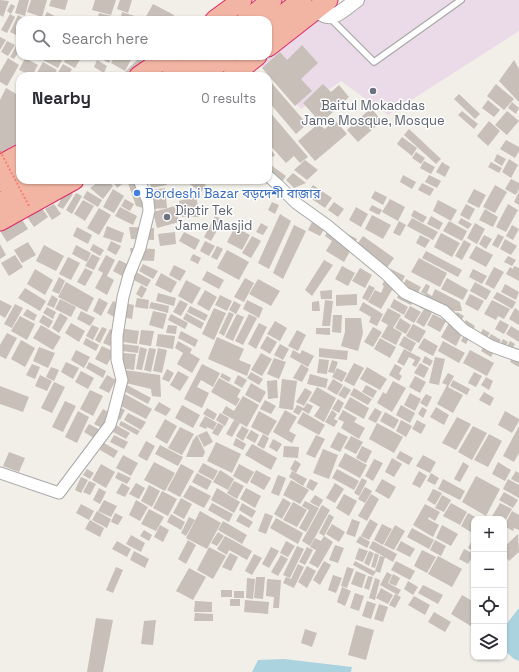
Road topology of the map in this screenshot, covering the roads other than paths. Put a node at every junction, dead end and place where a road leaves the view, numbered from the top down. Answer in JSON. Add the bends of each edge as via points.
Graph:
{"nodes":[{"id":1,"x":242,"y":0,"type":"edge"},
{"id":2,"x":272,"y":0,"type":"edge"},
{"id":3,"x":357,"y":0,"type":"edge"},
{"id":4,"x":460,"y":0,"type":"edge"},
{"id":5,"x":318,"y":7,"type":"edge"},
{"id":6,"x":220,"y":16,"type":"edge"},
{"id":7,"x":251,"y":16,"type":"edge"},
{"id":8,"x":272,"y":24,"type":"edge"},
{"id":9,"x":272,"y":44,"type":"edge"},
{"id":10,"x":180,"y":60,"type":"edge"},
{"id":11,"x":223,"y":60,"type":"edge"},
{"id":12,"x":252,"y":60,"type":"edge"},
{"id":13,"x":162,"y":64,"type":"edge"},
{"id":14,"x":147,"y":72,"type":"edge"},
{"id":15,"x":206,"y":72,"type":"edge"},
{"id":16,"x":237,"y":72,"type":"edge"},
{"id":17,"x":16,"y":156,"type":"edge"},
{"id":18,"x":0,"y":165,"type":"edge"},
{"id":19,"x":16,"y":172,"type":"edge"},
{"id":20,"x":272,"y":180,"type":"edge"},
{"id":21,"x":0,"y":182,"type":"edge"},
{"id":22,"x":33,"y":184,"type":"edge"},
{"id":23,"x":67,"y":184,"type":"edge"},
{"id":24,"x":140,"y":184,"type":"edge"},
{"id":25,"x":0,"y":203,"type":"edge"},
{"id":26,"x":0,"y":220,"type":"edge"},
{"id":27,"x":519,"y":356,"type":"edge"},
{"id":28,"x":0,"y":472,"type":"edge"}],
"edges":[{"from":1,"to":6,"type":"highway"},
{"from":2,"to":7,"type":"highway"},
{"from":3,"to":5,"type":"street","via":[[339,13]]},
{"from":4,"to":5,"type":"lane","via":[[374,62]]},
{"from":5,"to":8,"type":"highway"},
{"from":5,"to":9,"type":"highway"},
{"from":10,"to":13,"type":"highway"},
{"from":11,"to":15,"type":"highway"},
{"from":12,"to":16,"type":"highway"},
{"from":13,"to":14,"type":"highway"},
{"from":17,"to":18,"type":"highway"},
{"from":19,"to":21,"type":"highway"},
{"from":20,"to":27,"type":"street","via":[[296,203],[328,226],[405,293],[444,311],[464,330],[485,343]]},
{"from":22,"to":25,"type":"highway"},
{"from":23,"to":26,"type":"highway"},
{"from":24,"to":28,"type":"street","via":[[148,201],[149,211],[123,298],[117,342],[117,360],[122,380],[110,425],[59,493]]}]}
